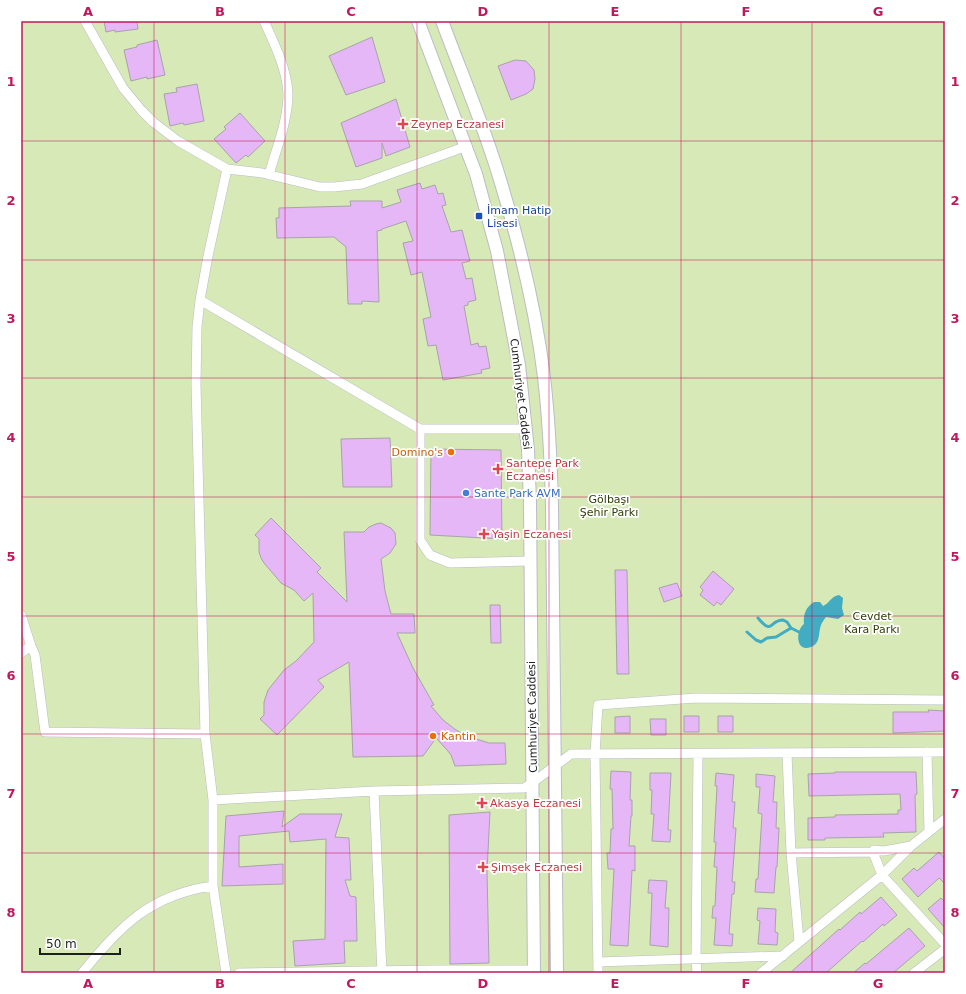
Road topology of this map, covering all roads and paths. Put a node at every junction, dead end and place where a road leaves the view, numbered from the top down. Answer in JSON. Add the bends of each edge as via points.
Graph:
{"nodes":[{"id":1,"x":85,"y":21,"type":"edge"},
{"id":2,"x":264,"y":21,"type":"edge"},
{"id":3,"x":418,"y":21,"type":"edge"},
{"id":4,"x":442,"y":21,"type":"edge"},
{"id":5,"x":467,"y":146,"type":"junction"},
{"id":6,"x":227,"y":169,"type":"junction"},
{"id":7,"x":269,"y":174,"type":"junction"},
{"id":8,"x":200,"y":300,"type":"junction"},
{"id":9,"x":420,"y":429,"type":"junction"},
{"id":10,"x":526,"y":429,"type":"junction"},
{"id":11,"x":530,"y":561,"type":"junction"},
{"id":12,"x":21,"y":615,"type":"edge"},
{"id":13,"x":32,"y":646,"type":"junction"},
{"id":14,"x":21,"y":653,"type":"edge"},
{"id":15,"x":945,"y":700,"type":"edge"},
{"id":16,"x":205,"y":734,"type":"junction"},
{"id":17,"x":927,"y":752,"type":"junction"},
{"id":18,"x":945,"y":752,"type":"edge"},
{"id":19,"x":787,"y":753,"type":"junction"},
{"id":20,"x":595,"y":754,"type":"junction"},
{"id":21,"x":698,"y":754,"type":"junction"},
{"id":22,"x":555,"y":765,"type":"junction"},
{"id":23,"x":532,"y":783,"type":"junction"},
{"id":24,"x":374,"y":791,"type":"junction"},
{"id":25,"x":213,"y":800,"type":"junction"},
{"id":26,"x":945,"y":819,"type":"edge"},
{"id":27,"x":929,"y":832,"type":"junction"},
{"id":28,"x":911,"y":846,"type":"junction"},
{"id":29,"x":873,"y":852,"type":"junction"},
{"id":30,"x":791,"y":853,"type":"junction"},
{"id":31,"x":882,"y":875,"type":"junction"},
{"id":32,"x":213,"y":886,"type":"junction"},
{"id":33,"x":799,"y":941,"type":"junction"},
{"id":34,"x":945,"y":944,"type":"edge"},
{"id":35,"x":945,"y":949,"type":"edge"},
{"id":36,"x":783,"y":956,"type":"junction"},
{"id":37,"x":696,"y":960,"type":"junction"},
{"id":38,"x":598,"y":962,"type":"junction"},
{"id":39,"x":382,"y":972,"type":"edge"},
{"id":40,"x":534,"y":972,"type":"edge"},
{"id":41,"x":82,"y":973,"type":"edge"},
{"id":42,"x":226,"y":973,"type":"edge"},
{"id":43,"x":239,"y":973,"type":"edge"},
{"id":44,"x":557,"y":973,"type":"edge"},
{"id":45,"x":598,"y":973,"type":"edge"},
{"id":46,"x":697,"y":973,"type":"edge"},
{"id":47,"x":761,"y":973,"type":"edge"},
{"id":48,"x":914,"y":973,"type":"edge"}],
"edges":[{"from":1,"to":6,"type":"street","via":[[123,88],[142,111],[178,141]]},
{"from":2,"to":7,"type":"street","via":[[281,63],[288,93]]},
{"from":3,"to":5,"type":"main road","name":"Cumhuriyet Caddesi"},
{"from":4,"to":22,"type":"main road","name":"Cumhuriyet Caddesi","via":[[501,182],[529,288],[544,376],[551,458]]},
{"from":5,"to":7,"type":"street","via":[[362,184],[320,187]]},
{"from":5,"to":10,"type":"main road","name":"Cumhuriyet Caddesi","via":[[497,251],[519,365]]},
{"from":6,"to":7,"type":"street"},
{"from":6,"to":8,"type":"street"},
{"from":8,"to":9,"type":"street"},
{"from":8,"to":16,"type":"street","via":[[196,384]]},
{"from":9,"to":10,"type":"street"},
{"from":9,"to":11,"type":"street","via":[[420,540],[430,555],[450,564]]},
{"from":10,"to":11,"type":"main road","name":"Cumhuriyet Caddesi"},
{"from":11,"to":23,"type":"main road","name":"Cumhuriyet Caddesi"},
{"from":12,"to":13,"type":"street"},
{"from":13,"to":14,"type":"street"},
{"from":13,"to":16,"type":"street","via":[[45,732]]},
{"from":15,"to":20,"type":"street","via":[[696,698],[598,705]]},
{"from":16,"to":25,"type":"street"},
{"from":17,"to":18,"type":"street"},
{"from":17,"to":19,"type":"street"},
{"from":17,"to":27,"type":"street"},
{"from":19,"to":21,"type":"street"},
{"from":19,"to":30,"type":"street"},
{"from":20,"to":21,"type":"street"},
{"from":20,"to":22,"type":"street","via":[[571,754]]},
{"from":20,"to":38,"type":"street"},
{"from":21,"to":37,"type":"street"},
{"from":22,"to":23,"type":"street"},
{"from":22,"to":44,"type":"main road","name":"Cumhuriyet Caddesi"},
{"from":23,"to":24,"type":"street","via":[[524,788]]},
{"from":23,"to":40,"type":"main road","name":"Cumhuriyet Caddesi"},
{"from":24,"to":25,"type":"street"},
{"from":24,"to":39,"type":"street"},
{"from":25,"to":32,"type":"street"},
{"from":26,"to":27,"type":"street"},
{"from":27,"to":28,"type":"street"},
{"from":28,"to":29,"type":"street"},
{"from":28,"to":31,"type":"street"},
{"from":29,"to":30,"type":"street"},
{"from":29,"to":31,"type":"street"},
{"from":30,"to":33,"type":"street"},
{"from":31,"to":33,"type":"street"},
{"from":31,"to":34,"type":"street"},
{"from":32,"to":41,"type":"street","via":[[193,888],[156,903],[140,913],[105,944]]},
{"from":32,"to":42,"type":"street"},
{"from":33,"to":36,"type":"street"},
{"from":35,"to":48,"type":"street"},
{"from":36,"to":37,"type":"street"},
{"from":36,"to":47,"type":"street"},
{"from":37,"to":38,"type":"street"},
{"from":37,"to":46,"type":"street"},
{"from":38,"to":45,"type":"street"},
{"from":39,"to":40,"type":"street"},
{"from":39,"to":43,"type":"street"}]}
